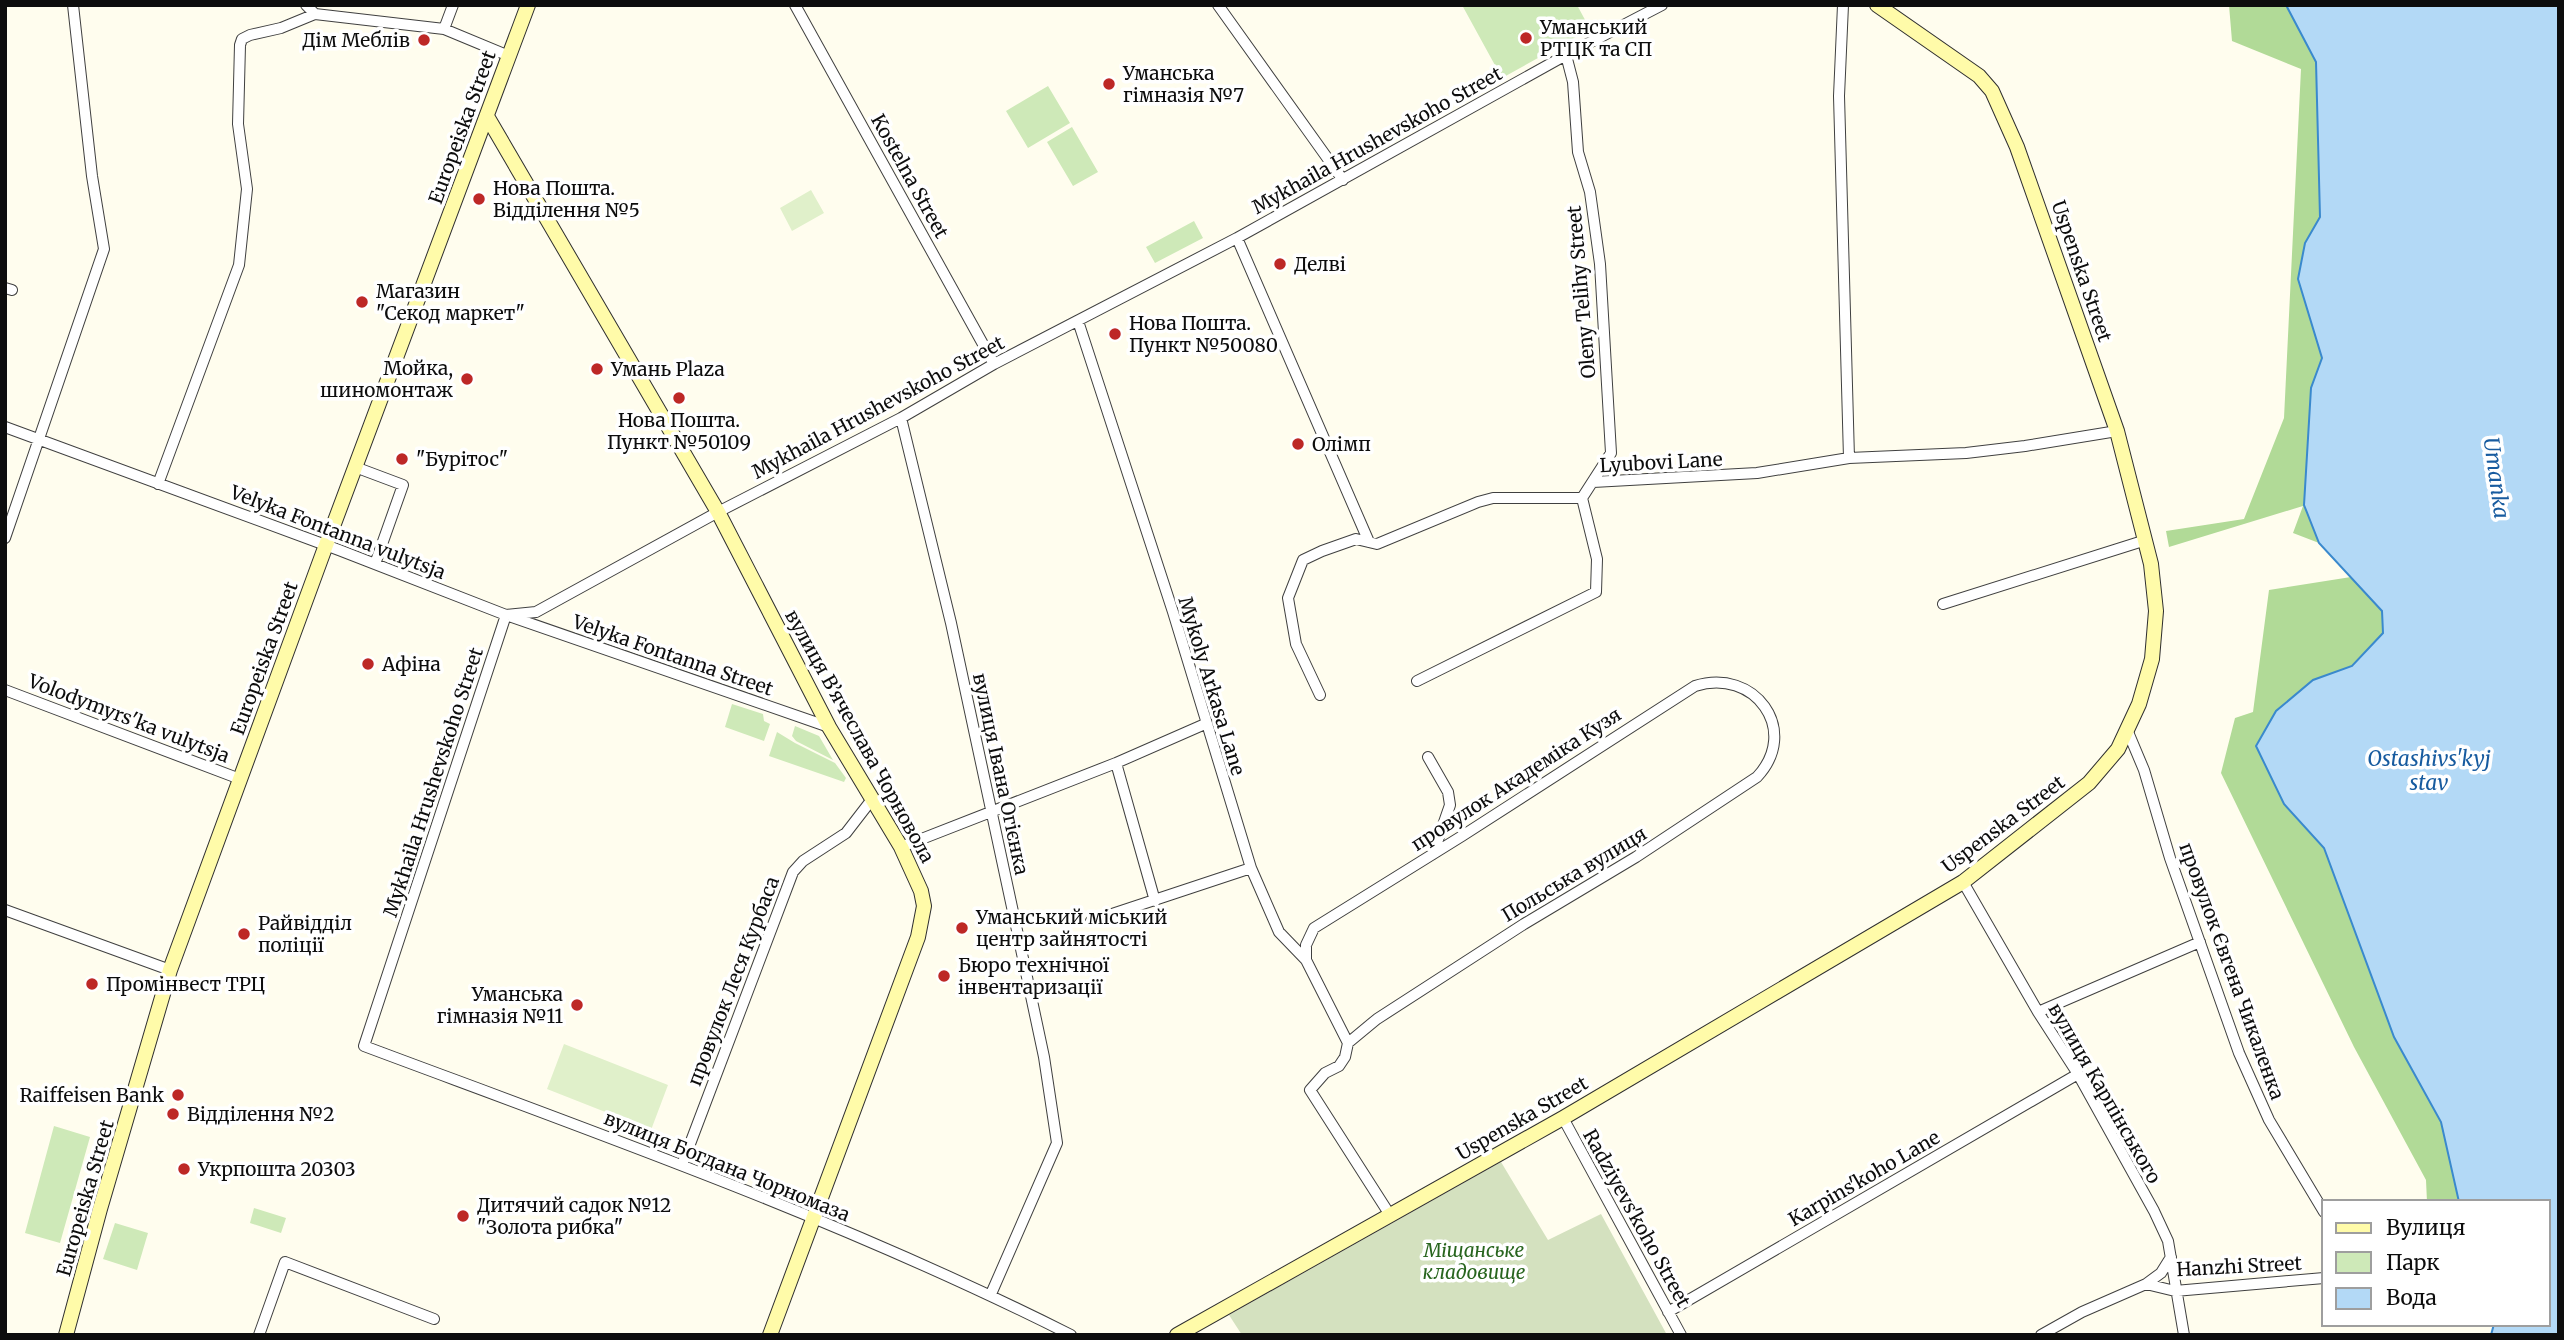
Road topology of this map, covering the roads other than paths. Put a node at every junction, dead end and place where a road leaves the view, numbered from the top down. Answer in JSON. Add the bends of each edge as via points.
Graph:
{"nodes":[{"id":1,"x":73,"y":5,"type":"edge"},
{"id":2,"x":306,"y":5,"type":"edge"},
{"id":3,"x":453,"y":5,"type":"edge"},
{"id":4,"x":528,"y":5,"type":"edge"},
{"id":5,"x":795,"y":5,"type":"edge"},
{"id":6,"x":1218,"y":5,"type":"edge"},
{"id":7,"x":1662,"y":5,"type":"edge"},
{"id":8,"x":1843,"y":5,"type":"edge"},
{"id":9,"x":1877,"y":5,"type":"edge"},
{"id":10,"x":315,"y":14,"type":"junction"},
{"id":11,"x":444,"y":29,"type":"junction"},
{"id":12,"x":1566,"y":55,"type":"junction"},
{"id":13,"x":509,"y":56,"type":"junction"},
{"id":14,"x":488,"y":117,"type":"junction"},
{"id":15,"x":1343,"y":180,"type":"junction"},
{"id":16,"x":1237,"y":238,"type":"junction"},
{"id":17,"x":1078,"y":321,"type":"junction"},
{"id":18,"x":994,"y":364,"type":"junction"},
{"id":19,"x":901,"y":418,"type":"junction"},
{"id":20,"x":5,"y":427,"type":"edge"},
{"id":21,"x":2117,"y":431,"type":"junction"},
{"id":22,"x":39,"y":439,"type":"junction"},
{"id":23,"x":1849,"y":458,"type":"junction"},
{"id":24,"x":355,"y":467,"type":"junction"},
{"id":25,"x":1593,"y":482,"type":"junction"},
{"id":26,"x":158,"y":484,"type":"junction"},
{"id":27,"x":1583,"y":498,"type":"junction"},
{"id":28,"x":719,"y":512,"type":"junction"},
{"id":29,"x":5,"y":538,"type":"edge"},
{"id":30,"x":2146,"y":540,"type":"junction"},
{"id":31,"x":1369,"y":542,"type":"junction"},
{"id":32,"x":326,"y":545,"type":"junction"},
{"id":33,"x":375,"y":564,"type":"junction"},
{"id":34,"x":1943,"y":604,"type":"dead end"},
{"id":35,"x":506,"y":615,"type":"junction"},
{"id":36,"x":1417,"y":681,"type":"dead end"},
{"id":37,"x":5,"y":690,"type":"edge"},
{"id":38,"x":1320,"y":695,"type":"dead end"},
{"id":39,"x":1767,"y":709,"type":"joint"},
{"id":40,"x":1205,"y":724,"type":"junction"},
{"id":41,"x":829,"y":727,"type":"junction"},
{"id":42,"x":2127,"y":732,"type":"junction"},
{"id":43,"x":1428,"y":757,"type":"dead end"},
{"id":44,"x":1116,"y":763,"type":"junction"},
{"id":45,"x":240,"y":779,"type":"junction"},
{"id":46,"x":873,"y":798,"type":"junction"},
{"id":47,"x":992,"y":813,"type":"junction"},
{"id":48,"x":901,"y":847,"type":"junction"},
{"id":49,"x":1433,"y":854,"type":"junction"},
{"id":50,"x":1251,"y":868,"type":"junction"},
{"id":51,"x":1963,"y":881,"type":"junction"},
{"id":52,"x":1156,"y":901,"type":"junction"},
{"id":53,"x":6,"y":911,"type":"edge"},
{"id":54,"x":1090,"y":921,"type":"dead end"},
{"id":55,"x":2200,"y":942,"type":"junction"},
{"id":56,"x":1306,"y":960,"type":"junction"},
{"id":57,"x":170,"y":970,"type":"junction"},
{"id":58,"x":2038,"y":1012,"type":"junction"},
{"id":59,"x":1349,"y":1043,"type":"junction"},
{"id":60,"x":364,"y":1046,"type":"joint"},
{"id":61,"x":2078,"y":1074,"type":"junction"},
{"id":62,"x":1563,"y":1118,"type":"junction"},
{"id":63,"x":682,"y":1165,"type":"junction"},
{"id":64,"x":2322,"y":1209,"type":"edge"},
{"id":65,"x":1390,"y":1214,"type":"junction"},
{"id":66,"x":814,"y":1217,"type":"junction"},
{"id":67,"x":2171,"y":1256,"type":"junction"},
{"id":68,"x":2322,"y":1278,"type":"edge"},
{"id":69,"x":2146,"y":1284,"type":"junction"},
{"id":70,"x":2175,"y":1291,"type":"junction"},
{"id":71,"x":991,"y":1294,"type":"junction"},
{"id":72,"x":1668,"y":1312,"type":"junction"},
{"id":73,"x":434,"y":1319,"type":"dead end"},
{"id":74,"x":66,"y":1335,"type":"edge"},
{"id":75,"x":259,"y":1335,"type":"edge"},
{"id":76,"x":770,"y":1335,"type":"edge"},
{"id":77,"x":1071,"y":1335,"type":"edge"},
{"id":78,"x":1177,"y":1335,"type":"edge"},
{"id":79,"x":1681,"y":1335,"type":"edge"},
{"id":80,"x":2041,"y":1335,"type":"edge"},
{"id":81,"x":2184,"y":1335,"type":"edge"}],
"edges":[{"from":1,"to":22,"type":"street","via":[[104,249]]},
{"from":2,"to":10,"type":"street"},
{"from":3,"to":11,"type":"street"},
{"from":4,"to":13,"type":"street","name":"Europeiska Street"},
{"from":5,"to":18,"type":"street","name":"Kostelna Street"},
{"from":6,"to":15,"type":"street"},
{"from":7,"to":12,"type":"street","name":"Mykhaila Hrushevskoho Street"},
{"from":8,"to":23,"type":"street","via":[[1839,96]]},
{"from":9,"to":21,"type":"street","name":"Uspenska Street","via":[[1979,76],[1992,91],[2017,147]]},
{"from":10,"to":11,"type":"street"},
{"from":10,"to":26,"type":"street","via":[[242,39],[238,124],[247,189],[239,265]]},
{"from":11,"to":13,"type":"street"},
{"from":12,"to":15,"type":"street","name":"Mykhaila Hrushevskoho Street"},
{"from":12,"to":25,"type":"street","name":"Oleny Telihy Street","via":[[1573,82],[1578,152],[1590,192],[1600,264],[1611,453]]},
{"from":13,"to":14,"type":"street","name":"Europeiska Street"},
{"from":14,"to":24,"type":"street","name":"Europeiska Street"},
{"from":14,"to":28,"type":"street","name":"вулиця В’ячеслава Чорновола"},
{"from":15,"to":16,"type":"street","name":"Mykhaila Hrushevskoho Street"},
{"from":16,"to":17,"type":"street","name":"Mykhaila Hrushevskoho Street"},
{"from":16,"to":31,"type":"street"},
{"from":17,"to":18,"type":"street","name":"Mykhaila Hrushevskoho Street"},
{"from":17,"to":40,"type":"street","name":"Mykoly Arkasa Lane"},
{"from":18,"to":19,"type":"street","name":"Mykhaila Hrushevskoho Street"},
{"from":19,"to":28,"type":"street","name":"Mykhaila Hrushevskoho Street"},
{"from":19,"to":47,"type":"street","name":"вулиця Івана Огієнка"},
{"from":20,"to":22,"type":"street"},
{"from":21,"to":23,"type":"street","name":"Lyubovi Lane","via":[[1966,453]]},
{"from":21,"to":30,"type":"street","name":"Uspenska Street"},
{"from":22,"to":26,"type":"street"},
{"from":22,"to":29,"type":"street"},
{"from":23,"to":25,"type":"street","name":"Lyubovi Lane","via":[[1758,473]]},
{"from":24,"to":32,"type":"street","name":"Europeiska Street"},
{"from":24,"to":33,"type":"street","via":[[403,485]]},
{"from":25,"to":27,"type":"street","name":"Lyubovi Lane"},
{"from":26,"to":32,"type":"street","name":"Velyka Fontanna vulytsja"},
{"from":27,"to":31,"type":"street","name":"Lyubovi Lane","via":[[1493,498],[1377,544]]},
{"from":27,"to":36,"type":"street","via":[[1597,559],[1596,592]]},
{"from":28,"to":35,"type":"street","name":"Mykhaila Hrushevskoho Street","via":[[536,612]]},
{"from":28,"to":41,"type":"street","name":"вулиця В’ячеслава Чорновола"},
{"from":30,"to":34,"type":"street"},
{"from":30,"to":42,"type":"street","name":"Uspenska Street","via":[[2155,588],[2155,635],[2146,682]]},
{"from":31,"to":38,"type":"street","name":"Lyubovi Lane","via":[[1356,539],[1303,560],[1289,598],[1296,644]]},
{"from":32,"to":33,"type":"street","name":"Velyka Fontanna vulytsja"},
{"from":32,"to":45,"type":"street","name":"Europeiska Street"},
{"from":33,"to":35,"type":"street","name":"Velyka Fontanna vulytsja"},
{"from":35,"to":41,"type":"street","name":"Velyka Fontanna Street"},
{"from":35,"to":60,"type":"street","name":"Mykhaila Hrushevskoho Street"},
{"from":37,"to":45,"type":"street","name":"Volodymyrs'ka vulytsja"},
{"from":39,"to":49,"type":"street","name":"провулок Академіка Кузя","via":[[1741,686],[1718,681],[1695,686]]},
{"from":39,"to":59,"type":"street","name":"Польська вулиця","via":[[1774,730],[1773,751],[1757,777],[1377,1019]]},
{"from":40,"to":44,"type":"street"},
{"from":40,"to":50,"type":"street","name":"Mykoly Arkasa Lane"},
{"from":41,"to":46,"type":"street","name":"вулиця В’ячеслава Чорновола"},
{"from":42,"to":51,"type":"street","name":"Uspenska Street","via":[[2089,783]]},
{"from":42,"to":55,"type":"street","name":"провулок Євгена Чикаленка","via":[[2144,770]]},
{"from":43,"to":49,"type":"street","via":[[1448,792],[1450,805]]},
{"from":44,"to":47,"type":"street"},
{"from":44,"to":52,"type":"street"},
{"from":45,"to":57,"type":"street","name":"Europeiska Street"},
{"from":46,"to":48,"type":"street","name":"вулиця В’ячеслава Чорновола"},
{"from":46,"to":63,"type":"street","name":"провулок Леся Курбаса","via":[[846,833],[793,872]]},
{"from":47,"to":48,"type":"street"},
{"from":47,"to":71,"type":"street","name":"вулиця Івана Огієнка","via":[[1044,1057],[1057,1143]]},
{"from":48,"to":66,"type":"street","name":"вулиця В’ячеслава Чорновола","via":[[921,891],[922,919]]},
{"from":49,"to":56,"type":"street","name":"провулок Академіка Кузя","via":[[1314,928],[1306,944]]},
{"from":50,"to":52,"type":"street"},
{"from":50,"to":56,"type":"street","name":"Mykoly Arkasa Lane","via":[[1279,932]]},
{"from":51,"to":58,"type":"street","name":"вулиця Карпінського"},
{"from":51,"to":62,"type":"street","name":"Uspenska Street"},
{"from":52,"to":54,"type":"street"},
{"from":53,"to":57,"type":"street"},
{"from":55,"to":58,"type":"street"},
{"from":55,"to":64,"type":"street","name":"провулок Євгена Чикаленка","via":[[2269,1120]]},
{"from":56,"to":59,"type":"street","name":"Mykoly Arkasa Lane"},
{"from":57,"to":74,"type":"street","name":"Europeiska Street"},
{"from":58,"to":61,"type":"street","name":"вулиця Карпінського"},
{"from":59,"to":65,"type":"street","name":"Польська вулиця","via":[[1339,1066],[1325,1073],[1310,1090]]},
{"from":60,"to":63,"type":"street","name":"вулиця Богдана Чорномаза"},
{"from":61,"to":67,"type":"street","name":"вулиця Карпінського","via":[[2154,1211]]},
{"from":61,"to":72,"type":"street","name":"Karpinsʹkoho Lane"},
{"from":62,"to":65,"type":"street","name":"Uspenska Street"},
{"from":62,"to":72,"type":"street","name":"Radziyevsʹkoho Street"},
{"from":63,"to":66,"type":"street","name":"вулиця Богдана Чорномаза"},
{"from":65,"to":78,"type":"street","name":"Uspenska Street"},
{"from":66,"to":71,"type":"street","name":"вулиця Богдана Чорномаза"},
{"from":66,"to":76,"type":"street","name":"вулиця В’ячеслава Чорновола"},
{"from":67,"to":69,"type":"street","via":[[2161,1273]]},
{"from":67,"to":70,"type":"street","name":"вулиця Карпінського"},
{"from":68,"to":70,"type":"street","name":"Hanzhi Street"},
{"from":69,"to":70,"type":"street","name":"Hanzhi Street"},
{"from":69,"to":80,"type":"street"},
{"from":70,"to":81,"type":"street","name":"вулиця Карпінського"},
{"from":71,"to":77,"type":"street","name":"вулиця Богдана Чорномаза"},
{"from":72,"to":79,"type":"street","name":"Radziyevsʹkoho Street"},
{"from":73,"to":75,"type":"street","via":[[285,1262]]}]}
